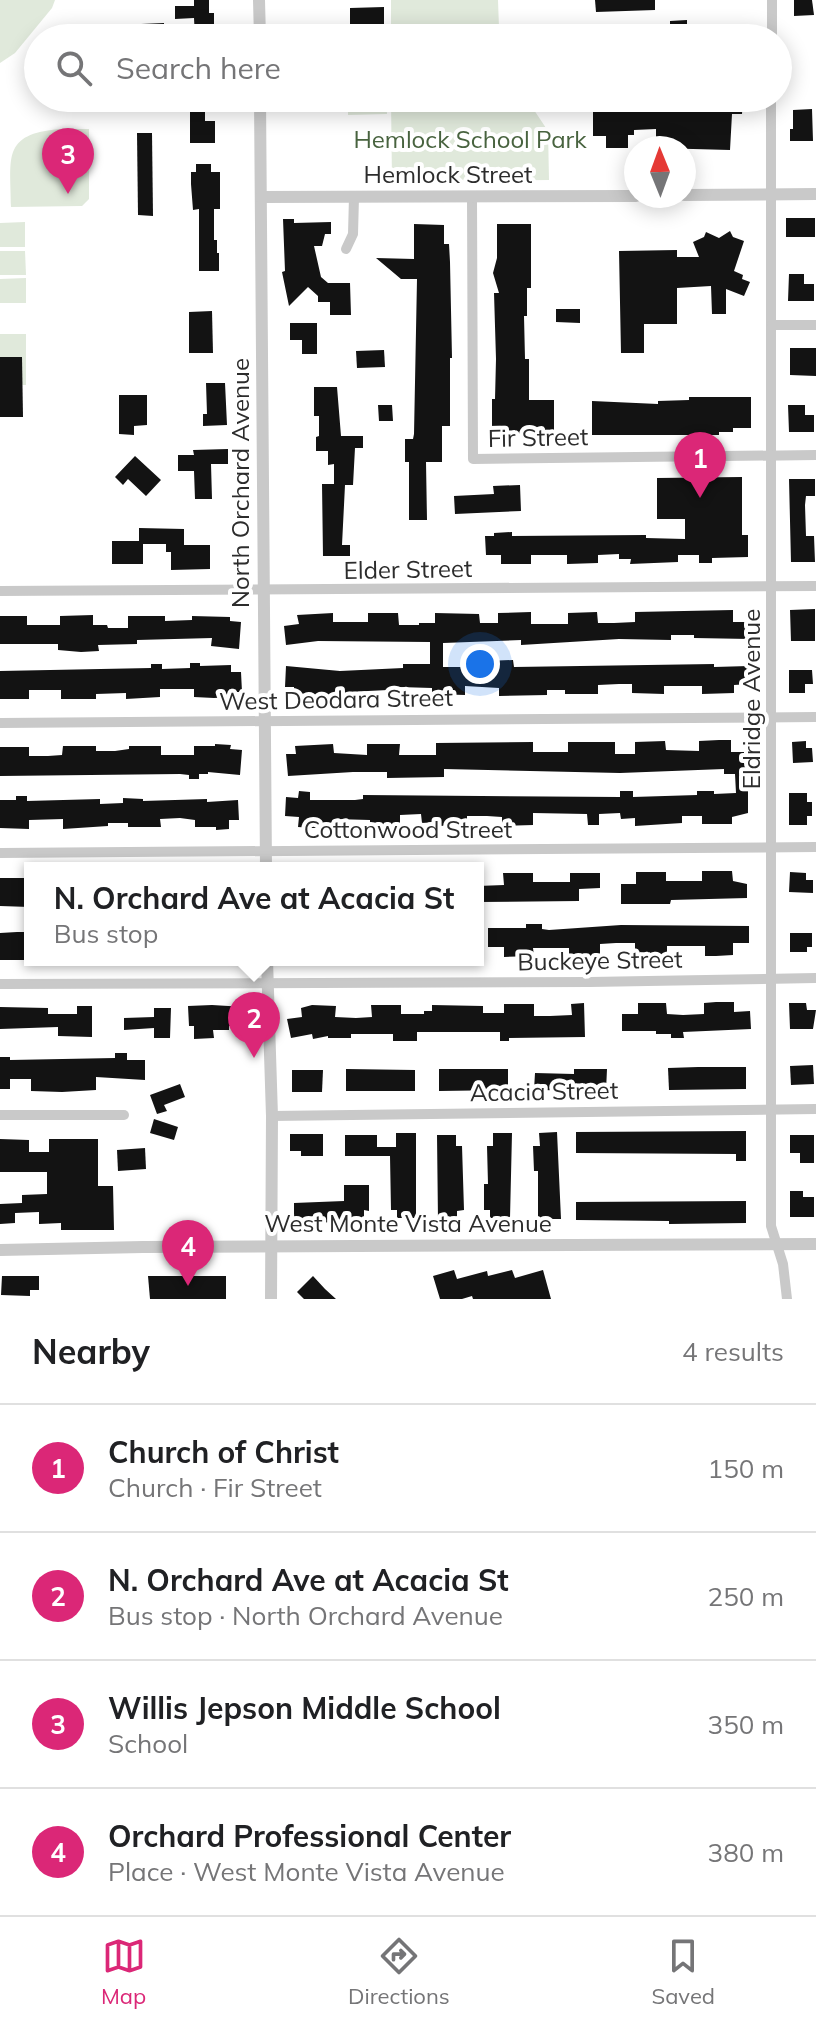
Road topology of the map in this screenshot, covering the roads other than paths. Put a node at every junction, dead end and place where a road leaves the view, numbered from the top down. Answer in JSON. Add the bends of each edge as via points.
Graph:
{"nodes":[{"id":1,"x":259,"y":0,"type":"edge"},
{"id":2,"x":772,"y":0,"type":"edge"},
{"id":3,"x":260,"y":24,"type":"edge"},
{"id":4,"x":772,"y":24,"type":"edge"},
{"id":5,"x":260,"y":112,"type":"edge"},
{"id":6,"x":771,"y":112,"type":"edge"},
{"id":7,"x":771,"y":194,"type":"junction"},
{"id":8,"x":816,"y":194,"type":"edge"},
{"id":9,"x":696,"y":195,"type":"edge"},
{"id":10,"x":624,"y":196,"type":"edge"},
{"id":11,"x":261,"y":197,"type":"junction"},
{"id":12,"x":354,"y":197,"type":"junction"},
{"id":13,"x":472,"y":197,"type":"junction"},
{"id":14,"x":346,"y":249,"type":"dead end"},
{"id":15,"x":772,"y":325,"type":"junction"},
{"id":16,"x":816,"y":325,"type":"edge"},
{"id":17,"x":816,"y":455,"type":"edge"},
{"id":18,"x":771,"y":456,"type":"junction"},
{"id":19,"x":816,"y":586,"type":"edge"},
{"id":20,"x":772,"y":587,"type":"junction"},
{"id":21,"x":0,"y":591,"type":"edge"},
{"id":22,"x":263,"y":591,"type":"junction"},
{"id":23,"x":771,"y":717,"type":"junction"},
{"id":24,"x":816,"y":717,"type":"edge"},
{"id":25,"x":264,"y":721,"type":"junction"},
{"id":26,"x":0,"y":723,"type":"edge"},
{"id":27,"x":816,"y":847,"type":"edge"},
{"id":28,"x":772,"y":848,"type":"junction"},
{"id":29,"x":266,"y":851,"type":"junction"},
{"id":30,"x":0,"y":853,"type":"edge"},
{"id":31,"x":266,"y":862,"type":"edge"},
{"id":32,"x":267,"y":966,"type":"edge"},
{"id":33,"x":771,"y":978,"type":"junction"},
{"id":34,"x":816,"y":978,"type":"edge"},
{"id":35,"x":267,"y":982,"type":"junction"},
{"id":36,"x":0,"y":984,"type":"edge"},
{"id":37,"x":772,"y":1109,"type":"junction"},
{"id":38,"x":816,"y":1109,"type":"edge"},
{"id":39,"x":0,"y":1115,"type":"edge"},
{"id":40,"x":124,"y":1115,"type":"dead end"},
{"id":41,"x":272,"y":1116,"type":"junction"},
{"id":42,"x":777,"y":1244,"type":"junction"},
{"id":43,"x":816,"y":1244,"type":"edge"},
{"id":44,"x":271,"y":1246,"type":"junction"},
{"id":45,"x":0,"y":1250,"type":"edge"},
{"id":46,"x":271,"y":1299,"type":"edge"},
{"id":47,"x":787,"y":1299,"type":"edge"}],
"edges":[{"from":1,"to":3,"type":"street"},
{"from":2,"to":4,"type":"street"},
{"from":5,"to":11,"type":"street","name":"North Orchard Avenue"},
{"from":6,"to":7,"type":"street","name":"Eldridge Avenue"},
{"from":7,"to":8,"type":"street"},
{"from":7,"to":9,"type":"street"},
{"from":7,"to":15,"type":"street","name":"Eldridge Avenue"},
{"from":10,"to":13,"type":"street","name":"Hemlock Street"},
{"from":11,"to":12,"type":"street","name":"Hemlock Street"},
{"from":11,"to":22,"type":"street","name":"North Orchard Avenue"},
{"from":12,"to":13,"type":"street","name":"Hemlock Street"},
{"from":12,"to":14,"type":"street","via":[[353,234]]},
{"from":13,"to":18,"type":"street","name":"Fir Street","via":[[473,459]]},
{"from":15,"to":16,"type":"street"},
{"from":15,"to":18,"type":"street","name":"Eldridge Avenue"},
{"from":17,"to":18,"type":"street","name":"Fir Street"},
{"from":18,"to":20,"type":"street","name":"Eldridge Avenue"},
{"from":19,"to":20,"type":"street","name":"Elder Street"},
{"from":20,"to":22,"type":"street","name":"Elder Street"},
{"from":20,"to":23,"type":"street","name":"Eldridge Avenue"},
{"from":21,"to":22,"type":"street","name":"Elder Street"},
{"from":22,"to":25,"type":"street","name":"North Orchard Avenue"},
{"from":23,"to":24,"type":"street","name":"West Deodara Street"},
{"from":23,"to":25,"type":"street","name":"West Deodara Street"},
{"from":23,"to":28,"type":"street","name":"Eldridge Avenue"},
{"from":25,"to":26,"type":"street","name":"West Deodara Street"},
{"from":25,"to":29,"type":"street","name":"North Orchard Avenue"},
{"from":27,"to":28,"type":"street","name":"Cottonwood Street"},
{"from":28,"to":29,"type":"street","name":"Cottonwood Street"},
{"from":28,"to":33,"type":"street","name":"Eldridge Avenue"},
{"from":29,"to":30,"type":"street","name":"Cottonwood Street"},
{"from":29,"to":31,"type":"street","name":"North Orchard Avenue"},
{"from":32,"to":35,"type":"street"},
{"from":33,"to":34,"type":"street","name":"Buckeye Street"},
{"from":33,"to":35,"type":"street","name":"Buckeye Street"},
{"from":33,"to":37,"type":"street","name":"Eldridge Avenue"},
{"from":35,"to":36,"type":"street","name":"Buckeye Street"},
{"from":35,"to":41,"type":"street"},
{"from":37,"to":38,"type":"street","name":"Acacia Street"},
{"from":37,"to":41,"type":"street","name":"Acacia Street"},
{"from":37,"to":42,"type":"street","name":"Eldridge Avenue","via":[[771,1226]]},
{"from":39,"to":40,"type":"street"},
{"from":41,"to":44,"type":"street"},
{"from":42,"to":43,"type":"street","name":"West Monte Vista Avenue"},
{"from":42,"to":44,"type":"street","name":"West Monte Vista Avenue"},
{"from":42,"to":47,"type":"street","name":"Eldridge Avenue"},
{"from":44,"to":45,"type":"street","name":"West Monte Vista Avenue"},
{"from":44,"to":46,"type":"street"}]}
